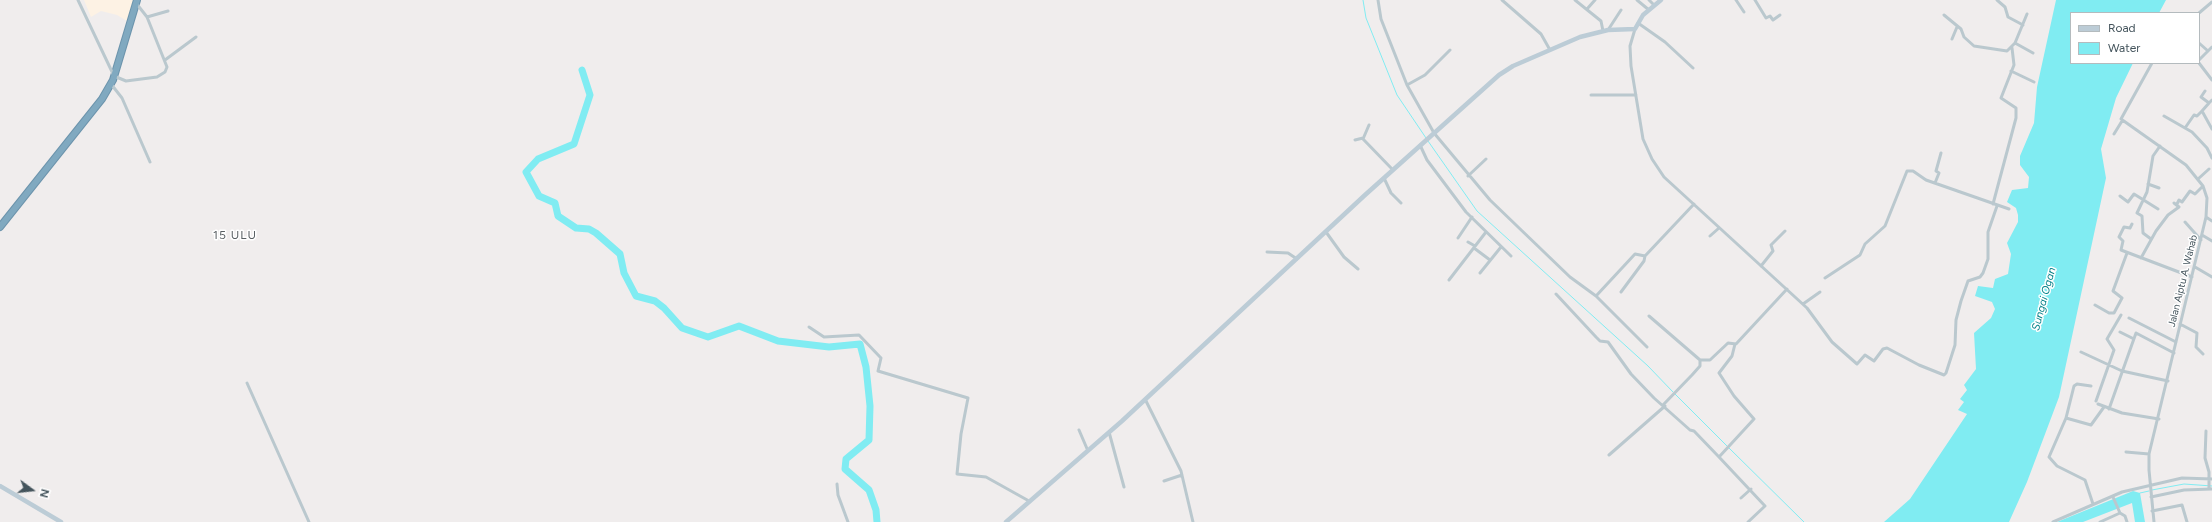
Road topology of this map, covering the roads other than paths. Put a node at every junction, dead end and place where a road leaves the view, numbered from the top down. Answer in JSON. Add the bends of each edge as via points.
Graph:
{"nodes":[{"id":1,"x":78,"y":0,"type":"edge"},
{"id":2,"x":1378,"y":0,"type":"edge"},
{"id":3,"x":1502,"y":0,"type":"edge"},
{"id":4,"x":1575,"y":0,"type":"edge"},
{"id":5,"x":1595,"y":0,"type":"edge"},
{"id":6,"x":1637,"y":0,"type":"edge"},
{"id":7,"x":1649,"y":0,"type":"edge"},
{"id":8,"x":1661,"y":0,"type":"edge"},
{"id":9,"x":1736,"y":0,"type":"edge"},
{"id":10,"x":1755,"y":0,"type":"edge"},
{"id":11,"x":1997,"y":0,"type":"edge"},
{"id":12,"x":2212,"y":1,"type":"edge"},
{"id":13,"x":136,"y":2,"type":"edge"},
{"id":14,"x":1654,"y":5,"type":"junction"},
{"id":15,"x":1587,"y":10,"type":"junction"},
{"id":16,"x":1621,"y":10,"type":"dead end"},
{"id":17,"x":1649,"y":10,"type":"junction"},
{"id":18,"x":168,"y":11,"type":"dead end"},
{"id":19,"x":1744,"y":12,"type":"dead end"},
{"id":20,"x":2200,"y":12,"type":"edge"},
{"id":21,"x":2027,"y":14,"type":"dead end"},
{"id":22,"x":1780,"y":15,"type":"dead end"},
{"id":23,"x":1944,"y":16,"type":"dead end"},
{"id":24,"x":147,"y":18,"type":"junction"},
{"id":25,"x":1638,"y":23,"type":"junction"},
{"id":26,"x":2023,"y":25,"type":"junction"},
{"id":27,"x":1957,"y":27,"type":"junction"},
{"id":28,"x":1634,"y":29,"type":"junction"},
{"id":29,"x":1608,"y":30,"type":"junction"},
{"id":30,"x":1603,"y":31,"type":"junction"},
{"id":31,"x":196,"y":37,"type":"dead end"},
{"id":32,"x":1952,"y":38,"type":"dead end"},
{"id":33,"x":2015,"y":43,"type":"junction"},
{"id":34,"x":2200,"y":44,"type":"edge"},
{"id":35,"x":2212,"y":47,"type":"edge"},
{"id":36,"x":2012,"y":48,"type":"junction"},
{"id":37,"x":1450,"y":50,"type":"dead end"},
{"id":38,"x":1550,"y":50,"type":"junction"},
{"id":39,"x":2208,"y":51,"type":"junction"},
{"id":40,"x":2033,"y":53,"type":"dead end"},
{"id":41,"x":2200,"y":59,"type":"edge"},
{"id":42,"x":165,"y":60,"type":"junction"},
{"id":43,"x":2151,"y":64,"type":"edge"},
{"id":44,"x":2200,"y":64,"type":"edge"},
{"id":45,"x":1693,"y":68,"type":"dead end"},
{"id":46,"x":2011,"y":71,"type":"junction"},
{"id":47,"x":114,"y":76,"type":"junction"},
{"id":48,"x":2212,"y":80,"type":"edge"},
{"id":49,"x":2034,"y":82,"type":"dead end"},
{"id":50,"x":110,"y":84,"type":"junction"},
{"id":51,"x":1407,"y":85,"type":"junction"},
{"id":52,"x":2205,"y":90,"type":"dead end"},
{"id":53,"x":1591,"y":95,"type":"dead end"},
{"id":54,"x":1636,"y":95,"type":"junction"},
{"id":55,"x":2212,"y":100,"type":"edge"},
{"id":56,"x":2209,"y":103,"type":"junction"},
{"id":57,"x":2202,"y":111,"type":"junction"},
{"id":58,"x":2164,"y":116,"type":"dead end"},
{"id":59,"x":2122,"y":121,"type":"junction"},
{"id":60,"x":1369,"y":124,"type":"dead end"},
{"id":61,"x":2185,"y":128,"type":"junction"},
{"id":62,"x":2212,"y":129,"type":"edge"},
{"id":63,"x":1432,"y":134,"type":"junction"},
{"id":64,"x":2114,"y":134,"type":"dead end"},
{"id":65,"x":1363,"y":138,"type":"junction"},
{"id":66,"x":1355,"y":140,"type":"dead end"},
{"id":67,"x":1420,"y":145,"type":"junction"},
{"id":68,"x":2160,"y":146,"type":"junction"},
{"id":69,"x":1941,"y":153,"type":"dead end"},
{"id":70,"x":2212,"y":158,"type":"edge"},
{"id":71,"x":1486,"y":159,"type":"dead end"},
{"id":72,"x":150,"y":162,"type":"dead end"},
{"id":73,"x":2209,"y":169,"type":"dead end"},
{"id":74,"x":1393,"y":170,"type":"junction"},
{"id":75,"x":1468,"y":176,"type":"junction"},
{"id":76,"x":1384,"y":178,"type":"junction"},
{"id":77,"x":2198,"y":179,"type":"junction"},
{"id":78,"x":1935,"y":183,"type":"junction"},
{"id":79,"x":2148,"y":184,"type":"junction"},
{"id":80,"x":2203,"y":186,"type":"junction"},
{"id":81,"x":2159,"y":188,"type":"dead end"},
{"id":82,"x":2120,"y":196,"type":"dead end"},
{"id":83,"x":2144,"y":200,"type":"junction"},
{"id":84,"x":1401,"y":203,"type":"dead end"},
{"id":85,"x":1694,"y":204,"type":"junction"},
{"id":86,"x":2212,"y":204,"type":"edge"},
{"id":87,"x":1995,"y":205,"type":"junction"},
{"id":88,"x":2206,"y":206,"type":"junction"},
{"id":89,"x":2009,"y":209,"type":"dead end"},
{"id":90,"x":2158,"y":209,"type":"dead end"},
{"id":91,"x":1472,"y":217,"type":"junction"},
{"id":92,"x":2206,"y":217,"type":"junction"},
{"id":93,"x":2212,"y":221,"type":"edge"},
{"id":94,"x":2185,"y":222,"type":"dead end"},
{"id":95,"x":2132,"y":224,"type":"dead end"},
{"id":96,"x":0,"y":227,"type":"edge"},
{"id":97,"x":1720,"y":228,"type":"junction"},
{"id":98,"x":1785,"y":231,"type":"dead end"},
{"id":99,"x":1326,"y":232,"type":"junction"},
{"id":100,"x":1486,"y":232,"type":"junction"},
{"id":101,"x":2202,"y":235,"type":"junction"},
{"id":102,"x":1710,"y":236,"type":"dead end"},
{"id":103,"x":1458,"y":238,"type":"dead end"},
{"id":104,"x":2151,"y":239,"type":"junction"},
{"id":105,"x":2201,"y":240,"type":"junction"},
{"id":106,"x":2212,"y":241,"type":"edge"},
{"id":107,"x":1468,"y":242,"type":"dead end"},
{"id":108,"x":1474,"y":247,"type":"junction"},
{"id":109,"x":1501,"y":247,"type":"junction"},
{"id":110,"x":1267,"y":252,"type":"dead end"},
{"id":111,"x":2127,"y":253,"type":"junction"},
{"id":112,"x":1511,"y":256,"type":"dead end"},
{"id":113,"x":1645,"y":256,"type":"junction"},
{"id":114,"x":2141,"y":258,"type":"junction"},
{"id":115,"x":1297,"y":259,"type":"junction"},
{"id":116,"x":1490,"y":260,"type":"junction"},
{"id":117,"x":1761,"y":266,"type":"junction"},
{"id":118,"x":2194,"y":267,"type":"junction"},
{"id":119,"x":1358,"y":269,"type":"dead end"},
{"id":120,"x":1480,"y":273,"type":"dead end"},
{"id":121,"x":2192,"y":277,"type":"junction"},
{"id":122,"x":2212,"y":277,"type":"edge"},
{"id":123,"x":1825,"y":278,"type":"dead end"},
{"id":124,"x":1449,"y":280,"type":"dead end"},
{"id":125,"x":1787,"y":289,"type":"junction"},
{"id":126,"x":1621,"y":292,"type":"dead end"},
{"id":127,"x":1820,"y":292,"type":"dead end"},
{"id":128,"x":1556,"y":294,"type":"dead end"},
{"id":129,"x":1596,"y":296,"type":"junction"},
{"id":130,"x":1803,"y":304,"type":"junction"},
{"id":131,"x":2095,"y":305,"type":"dead end"},
{"id":132,"x":2121,"y":315,"type":"dead end"},
{"id":133,"x":1650,"y":316,"type":"dead end"},
{"id":134,"x":2129,"y":318,"type":"dead end"},
{"id":135,"x":2180,"y":324,"type":"junction"},
{"id":136,"x":810,"y":328,"type":"dead end"},
{"id":137,"x":2120,"y":332,"type":"dead end"},
{"id":138,"x":2132,"y":338,"type":"junction"},
{"id":139,"x":2176,"y":342,"type":"junction"},
{"id":140,"x":1735,"y":344,"type":"junction"},
{"id":141,"x":1647,"y":347,"type":"dead end"},
{"id":142,"x":2081,"y":352,"type":"dead end"},
{"id":143,"x":2174,"y":353,"type":"junction"},
{"id":144,"x":2203,"y":354,"type":"dead end"},
{"id":145,"x":1700,"y":360,"type":"junction"},
{"id":146,"x":2108,"y":365,"type":"junction"},
{"id":147,"x":2122,"y":371,"type":"junction"},
{"id":148,"x":2168,"y":381,"type":"junction"},
{"id":149,"x":247,"y":382,"type":"dead end"},
{"id":150,"x":2091,"y":386,"type":"dead end"},
{"id":151,"x":1145,"y":399,"type":"junction"},
{"id":152,"x":1664,"y":405,"type":"junction"},
{"id":153,"x":2104,"y":407,"type":"junction"},
{"id":154,"x":2109,"y":409,"type":"junction"},
{"id":155,"x":2066,"y":418,"type":"junction"},
{"id":156,"x":2159,"y":419,"type":"junction"},
{"id":157,"x":1079,"y":430,"type":"dead end"},
{"id":158,"x":2206,"y":431,"type":"dead end"},
{"id":159,"x":1109,"y":432,"type":"junction"},
{"id":160,"x":1088,"y":451,"type":"junction"},
{"id":161,"x":2126,"y":452,"type":"dead end"},
{"id":162,"x":2149,"y":454,"type":"junction"},
{"id":163,"x":1609,"y":455,"type":"dead end"},
{"id":164,"x":1720,"y":456,"type":"junction"},
{"id":165,"x":1182,"y":475,"type":"junction"},
{"id":166,"x":2210,"y":480,"type":"edge"},
{"id":167,"x":1164,"y":481,"type":"dead end"},
{"id":168,"x":837,"y":484,"type":"dead end"},
{"id":169,"x":0,"y":486,"type":"edge"},
{"id":170,"x":1124,"y":487,"type":"dead end"},
{"id":171,"x":2150,"y":487,"type":"junction"},
{"id":172,"x":1751,"y":489,"type":"junction"},
{"id":173,"x":2210,"y":489,"type":"edge"},
{"id":174,"x":2151,"y":496,"type":"junction"},
{"id":175,"x":2113,"y":497,"type":"junction"},
{"id":176,"x":1741,"y":498,"type":"dead end"},
{"id":177,"x":1029,"y":501,"type":"junction"},
{"id":178,"x":2093,"y":504,"type":"junction"},
{"id":179,"x":2119,"y":511,"type":"junction"},
{"id":180,"x":2152,"y":511,"type":"junction"},
{"id":181,"x":61,"y":522,"type":"edge"},
{"id":182,"x":309,"y":522,"type":"edge"},
{"id":183,"x":848,"y":522,"type":"edge"},
{"id":184,"x":1006,"y":522,"type":"edge"},
{"id":185,"x":1193,"y":522,"type":"edge"},
{"id":186,"x":1748,"y":522,"type":"edge"},
{"id":187,"x":2053,"y":522,"type":"edge"},
{"id":188,"x":2100,"y":522,"type":"edge"},
{"id":189,"x":2127,"y":522,"type":"edge"},
{"id":190,"x":2154,"y":522,"type":"edge"},
{"id":191,"x":2187,"y":522,"type":"edge"}],
"edges":[{"from":1,"to":47,"type":"street"},
{"from":2,"to":51,"type":"street","via":[[1381,19]]},
{"from":3,"to":38,"type":"street","via":[[1542,34]]},
{"from":4,"to":15,"type":"street"},
{"from":5,"to":15,"type":"street"},
{"from":6,"to":17,"type":"street"},
{"from":7,"to":14,"type":"street"},
{"from":8,"to":14,"type":"street"},
{"from":9,"to":19,"type":"street"},
{"from":10,"to":22,"type":"street","via":[[1766,18],[1770,16],[1773,20]]},
{"from":11,"to":26,"type":"street","via":[[2005,7],[2008,17]]},
{"from":12,"to":20,"type":"street"},
{"from":13,"to":24,"type":"street"},
{"from":13,"to":47,"type":"highway"},
{"from":14,"to":17,"type":"street"},
{"from":15,"to":30,"type":"street","via":[[1601,21]]},
{"from":16,"to":29,"type":"street"},
{"from":17,"to":25,"type":"street"},
{"from":18,"to":24,"type":"street"},
{"from":21,"to":26,"type":"street"},
{"from":23,"to":27,"type":"street"},
{"from":24,"to":42,"type":"street"},
{"from":25,"to":28,"type":"street"},
{"from":25,"to":45,"type":"street","via":[[1665,42]]},
{"from":26,"to":33,"type":"street"},
{"from":27,"to":32,"type":"street"},
{"from":27,"to":36,"type":"street","via":[[1961,29],[1964,37],[1978,48],[2007,51]]},
{"from":28,"to":29,"type":"street"},
{"from":28,"to":54,"type":"street","via":[[1630,56]]},
{"from":29,"to":30,"type":"street"},
{"from":30,"to":38,"type":"street","via":[[1580,37]]},
{"from":31,"to":42,"type":"street"},
{"from":33,"to":36,"type":"street"},
{"from":33,"to":40,"type":"street"},
{"from":34,"to":39,"type":"street"},
{"from":35,"to":39,"type":"street"},
{"from":36,"to":46,"type":"street","via":[[2014,64]]},
{"from":37,"to":51,"type":"street","via":[[1425,75]]},
{"from":38,"to":63,"type":"street","via":[[1499,75]]},
{"from":39,"to":41,"type":"street"},
{"from":42,"to":47,"type":"street","via":[[167,69],[157,77],[126,80]]},
{"from":43,"to":59,"type":"street","via":[[2121,117]]},
{"from":44,"to":48,"type":"street"},
{"from":46,"to":49,"type":"street"},
{"from":46,"to":87,"type":"street","via":[[2001,98],[2017,111]]},
{"from":47,"to":50,"type":"highway"},
{"from":50,"to":72,"type":"street","via":[[122,98]]},
{"from":50,"to":96,"type":"highway","via":[[102,99]]},
{"from":51,"to":63,"type":"street"},
{"from":52,"to":56,"type":"street","via":[[2201,97]]},
{"from":53,"to":54,"type":"street"},
{"from":54,"to":85,"type":"street","via":[[1643,139],[1652,160],[1664,177]]},
{"from":55,"to":56,"type":"street"},
{"from":56,"to":57,"type":"street"},
{"from":57,"to":61,"type":"street","via":[[2197,116],[2194,115]]},
{"from":57,"to":62,"type":"street"},
{"from":58,"to":61,"type":"street"},
{"from":59,"to":64,"type":"street"},
{"from":59,"to":68,"type":"street","name":"Jalan Aiptu A. Wahab"},
{"from":60,"to":65,"type":"street"},
{"from":61,"to":70,"type":"street","via":[[2207,148]]},
{"from":63,"to":67,"type":"street"},
{"from":63,"to":75,"type":"street"},
{"from":65,"to":66,"type":"street"},
{"from":65,"to":74,"type":"street"},
{"from":67,"to":74,"type":"street"},
{"from":67,"to":91,"type":"street","via":[[1427,160]]},
{"from":68,"to":77,"type":"street","name":"Jalan Aiptu A. Wahab","via":[[2186,165]]},
{"from":68,"to":79,"type":"street","via":[[2153,156]]},
{"from":69,"to":78,"type":"street"},
{"from":71,"to":75,"type":"street"},
{"from":73,"to":77,"type":"street"},
{"from":74,"to":76,"type":"street"},
{"from":75,"to":129,"type":"street","via":[[1570,277]]},
{"from":76,"to":84,"type":"street"},
{"from":76,"to":99,"type":"street"},
{"from":77,"to":80,"type":"street","name":"Jalan Aiptu A. Wahab"},
{"from":78,"to":87,"type":"street"},
{"from":78,"to":123,"type":"street","via":[[1916,172],[1907,172],[1886,224],[1865,244],[1860,256]]},
{"from":79,"to":81,"type":"street"},
{"from":79,"to":83,"type":"street"},
{"from":80,"to":88,"type":"street","name":"Jalan Aiptu A. Wahab","via":[[2207,198]]},
{"from":80,"to":104,"type":"street","via":[[2195,194],[2189,192],[2182,202],[2178,199],[2175,204],[2179,207],[2168,215]]},
{"from":82,"to":83,"type":"street","via":[[2128,202],[2133,193]]},
{"from":83,"to":90,"type":"street"},
{"from":83,"to":104,"type":"street","via":[[2138,214],[2142,216],[2143,233]]},
{"from":85,"to":97,"type":"street"},
{"from":85,"to":113,"type":"street"},
{"from":86,"to":88,"type":"street"},
{"from":87,"to":89,"type":"street"},
{"from":87,"to":130,"type":"street","via":[[1988,232],[1988,259],[1980,277],[1968,283],[1957,315],[1955,345],[1944,375],[1919,366],[1887,348],[1882,349],[1874,361],[1865,354],[1857,364],[1832,342]]},
{"from":88,"to":92,"type":"street","name":"Jalan Aiptu A. Wahab"},
{"from":91,"to":100,"type":"street"},
{"from":91,"to":103,"type":"street"},
{"from":92,"to":93,"type":"street"},
{"from":92,"to":101,"type":"street","name":"Jalan Aiptu A. Wahab"},
{"from":94,"to":105,"type":"street"},
{"from":95,"to":111,"type":"street","via":[[2130,228],[2124,226],[2119,237],[2124,241],[2121,250]]},
{"from":97,"to":102,"type":"street"},
{"from":97,"to":117,"type":"street"},
{"from":98,"to":117,"type":"street","via":[[1771,245],[1773,251]]},
{"from":99,"to":115,"type":"street"},
{"from":99,"to":119,"type":"street","via":[[1345,259]]},
{"from":100,"to":108,"type":"street"},
{"from":100,"to":109,"type":"street"},
{"from":101,"to":105,"type":"street","name":"Jalan Aiptu A. Wahab"},
{"from":101,"to":106,"type":"street"},
{"from":104,"to":114,"type":"street"},
{"from":105,"to":118,"type":"street","name":"Jalan Aiptu A. Wahab"},
{"from":107,"to":108,"type":"street"},
{"from":108,"to":116,"type":"street"},
{"from":108,"to":124,"type":"street"},
{"from":109,"to":112,"type":"street"},
{"from":109,"to":116,"type":"street"},
{"from":110,"to":115,"type":"street","via":[[1288,253]]},
{"from":111,"to":114,"type":"street"},
{"from":111,"to":131,"type":"street","via":[[2113,291],[2122,298],[2114,312],[2110,313]]},
{"from":113,"to":126,"type":"street"},
{"from":113,"to":129,"type":"street","via":[[1635,254]]},
{"from":114,"to":121,"type":"street"},
{"from":115,"to":151,"type":"street"},
{"from":116,"to":120,"type":"street"},
{"from":117,"to":125,"type":"street"},
{"from":118,"to":121,"type":"street","name":"Jalan Aiptu A. Wahab"},
{"from":118,"to":122,"type":"street"},
{"from":121,"to":135,"type":"street","name":"Jalan Aiptu A. Wahab"},
{"from":125,"to":130,"type":"street"},
{"from":125,"to":140,"type":"street"},
{"from":127,"to":130,"type":"street"},
{"from":128,"to":152,"type":"street","via":[[1600,341],[1608,342],[1631,374]]},
{"from":129,"to":141,"type":"street"},
{"from":132,"to":146,"type":"street","via":[[2107,339],[2114,349]]},
{"from":133,"to":145,"type":"street"},
{"from":134,"to":139,"type":"street"},
{"from":135,"to":139,"type":"street","name":"Jalan Aiptu A. Wahab"},
{"from":135,"to":144,"type":"street","via":[[2197,333],[2196,350]]},
{"from":136,"to":177,"type":"street","via":[[824,337],[858,335],[881,358],[879,371],[968,398],[957,474],[986,477]]},
{"from":137,"to":138,"type":"street"},
{"from":138,"to":143,"type":"street","via":[[2138,333]]},
{"from":138,"to":147,"type":"street"},
{"from":139,"to":143,"type":"street","name":"Jalan Aiptu A. Wahab"},
{"from":140,"to":145,"type":"street","via":[[1728,343],[1710,360]]},
{"from":140,"to":164,"type":"street","via":[[1732,356],[1719,373],[1734,396],[1754,418]]},
{"from":142,"to":146,"type":"street"},
{"from":143,"to":148,"type":"street","name":"Jalan Aiptu A. Wahab"},
{"from":145,"to":152,"type":"street","via":[[1700,366]]},
{"from":146,"to":147,"type":"street"},
{"from":146,"to":153,"type":"street","via":[[2097,403]]},
{"from":147,"to":148,"type":"street"},
{"from":147,"to":154,"type":"street"},
{"from":148,"to":156,"type":"street","name":"Jalan Aiptu A. Wahab"},
{"from":149,"to":182,"type":"street"},
{"from":150,"to":155,"type":"street","via":[[2074,386]]},
{"from":151,"to":159,"type":"street"},
{"from":151,"to":165,"type":"street"},
{"from":152,"to":163,"type":"street"},
{"from":152,"to":164,"type":"street"},
{"from":153,"to":154,"type":"street"},
{"from":153,"to":155,"type":"street","via":[[2091,425]]},
{"from":154,"to":156,"type":"street"},
{"from":155,"to":178,"type":"street","via":[[2049,459],[2066,472],[2085,480]]},
{"from":156,"to":162,"type":"street","name":"Jalan Aiptu A. Wahab"},
{"from":157,"to":160,"type":"street"},
{"from":158,"to":166,"type":"street","via":[[2205,458]]},
{"from":159,"to":160,"type":"street"},
{"from":159,"to":170,"type":"street"},
{"from":160,"to":177,"type":"street"},
{"from":161,"to":162,"type":"street"},
{"from":162,"to":171,"type":"street","name":"Jalan Aiptu A. Wahab"},
{"from":164,"to":172,"type":"street"},
{"from":165,"to":167,"type":"street"},
{"from":165,"to":185,"type":"street"},
{"from":166,"to":171,"type":"street","via":[[2182,478]]},
{"from":166,"to":173,"type":"street"},
{"from":168,"to":183,"type":"street","via":[[838,495]]},
{"from":169,"to":181,"type":"street"},
{"from":171,"to":174,"type":"street","name":"Jalan Aiptu A. Wahab"},
{"from":171,"to":175,"type":"street","via":[[2122,492]]},
{"from":172,"to":176,"type":"street"},
{"from":172,"to":186,"type":"street","via":[[1766,507]]},
{"from":173,"to":174,"type":"street","via":[[2184,490]]},
{"from":174,"to":180,"type":"street","name":"Jalan Aiptu A. Wahab"},
{"from":175,"to":178,"type":"street"},
{"from":175,"to":179,"type":"street"},
{"from":177,"to":184,"type":"street"},
{"from":178,"to":187,"type":"street"},
{"from":179,"to":188,"type":"street"},
{"from":179,"to":189,"type":"street"},
{"from":180,"to":190,"type":"street","name":"Jalan Aiptu A. Wahab"},
{"from":180,"to":191,"type":"street","via":[[2182,505]]}]}
